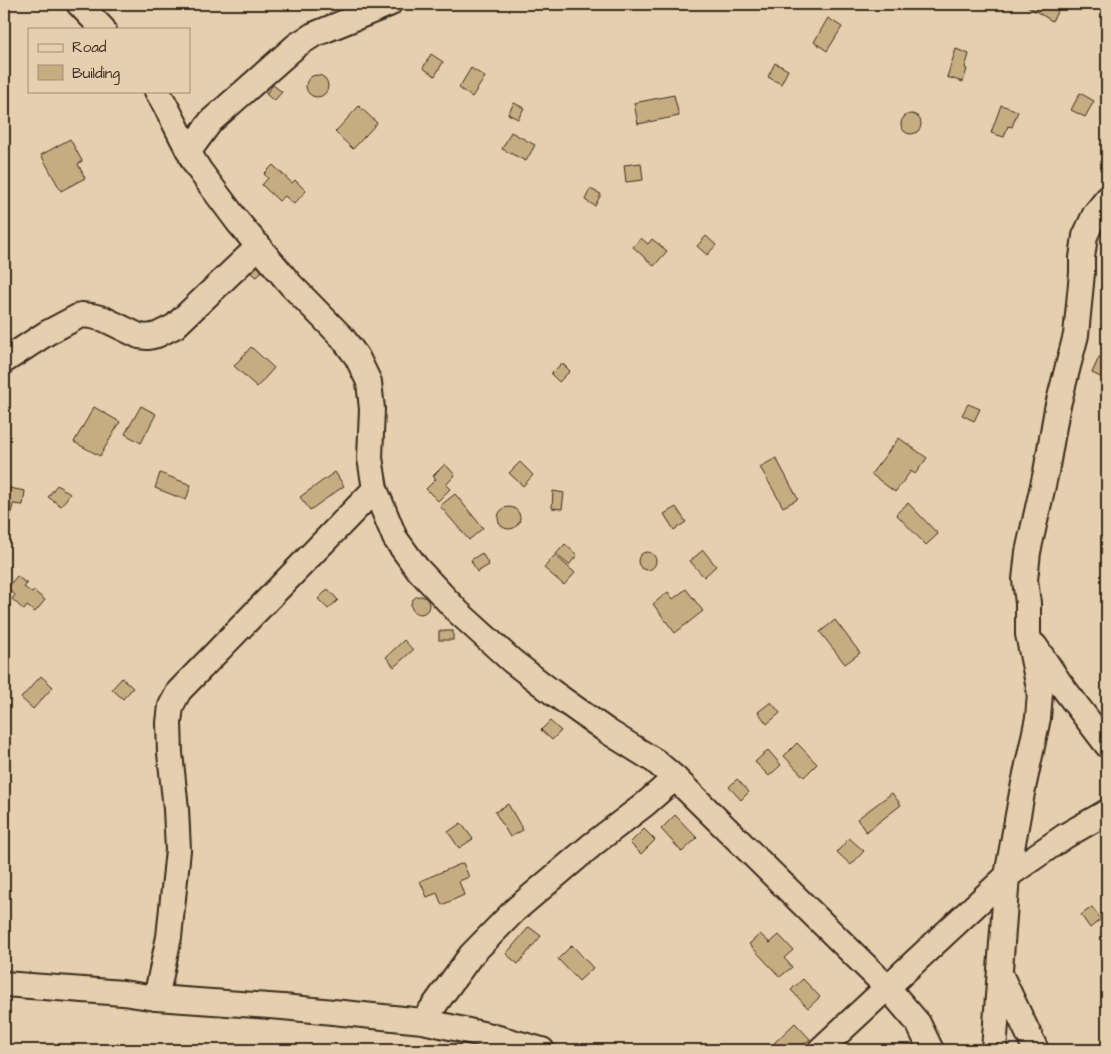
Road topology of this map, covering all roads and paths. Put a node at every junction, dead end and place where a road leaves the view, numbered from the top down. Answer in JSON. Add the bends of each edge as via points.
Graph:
{"nodes":[{"id":1,"x":79,"y":4,"type":"edge"},
{"id":2,"x":389,"y":4,"type":"edge"},
{"id":3,"x":102,"y":28,"type":"edge"},
{"id":4,"x":158,"y":92,"type":"edge"},
{"id":5,"x":189,"y":151,"type":"junction"},
{"id":6,"x":1107,"y":199,"type":"edge"},
{"id":7,"x":259,"y":246,"type":"junction"},
{"id":8,"x":4,"y":361,"type":"edge"},
{"id":9,"x":375,"y":489,"type":"junction"},
{"id":10,"x":1028,"y":634,"type":"junction"},
{"id":11,"x":1107,"y":746,"type":"edge"},
{"id":12,"x":675,"y":778,"type":"junction"},
{"id":13,"x":1107,"y":812,"type":"edge"},
{"id":14,"x":1007,"y":876,"type":"junction"},
{"id":15,"x":999,"y":972,"type":"junction"},
{"id":16,"x":4,"y":984,"type":"edge"},
{"id":17,"x":888,"y":988,"type":"junction"},
{"id":18,"x":156,"y":998,"type":"junction"},
{"id":19,"x":423,"y":1020,"type":"junction"},
{"id":20,"x":542,"y":1050,"type":"edge"},
{"id":21,"x":820,"y":1050,"type":"edge"},
{"id":22,"x":931,"y":1050,"type":"edge"},
{"id":23,"x":994,"y":1050,"type":"edge"},
{"id":24,"x":1036,"y":1050,"type":"edge"}],
"edges":[{"from":1,"to":3,"type":"street"},
{"from":2,"to":5,"type":"street","via":[[313,34],[297,45],[212,121]]},
{"from":4,"to":5,"type":"street"},
{"from":5,"to":7,"type":"street","via":[[200,172]]},
{"from":6,"to":10,"type":"street","via":[[1095,214],[1085,236],[1076,335],[1057,409],[1028,552],[1025,580]]},
{"from":7,"to":8,"type":"street","via":[[175,326],[157,335],[138,336],[104,319],[81,315]]},
{"from":7,"to":9,"type":"street","via":[[291,285],[342,337],[369,382],[372,409],[370,458]]},
{"from":9,"to":12,"type":"street","via":[[395,538],[416,567],[458,612],[539,682]]},
{"from":9,"to":18,"type":"street","via":[[179,692],[171,706],[170,746],[178,850],[169,937]]},
{"from":10,"to":11,"type":"street"},
{"from":10,"to":14,"type":"street","via":[[1040,693],[1038,718]]},
{"from":12,"to":17,"type":"street"},
{"from":12,"to":19,"type":"street","via":[[515,910],[471,955]]},
{"from":13,"to":14,"type":"street"},
{"from":14,"to":15,"type":"street"},
{"from":14,"to":17,"type":"street"},
{"from":15,"to":23,"type":"street"},
{"from":15,"to":24,"type":"street"},
{"from":16,"to":18,"type":"street"},
{"from":17,"to":21,"type":"street"},
{"from":17,"to":22,"type":"street","via":[[918,1023]]},
{"from":18,"to":19,"type":"street"},
{"from":19,"to":20,"type":"street"}]}
